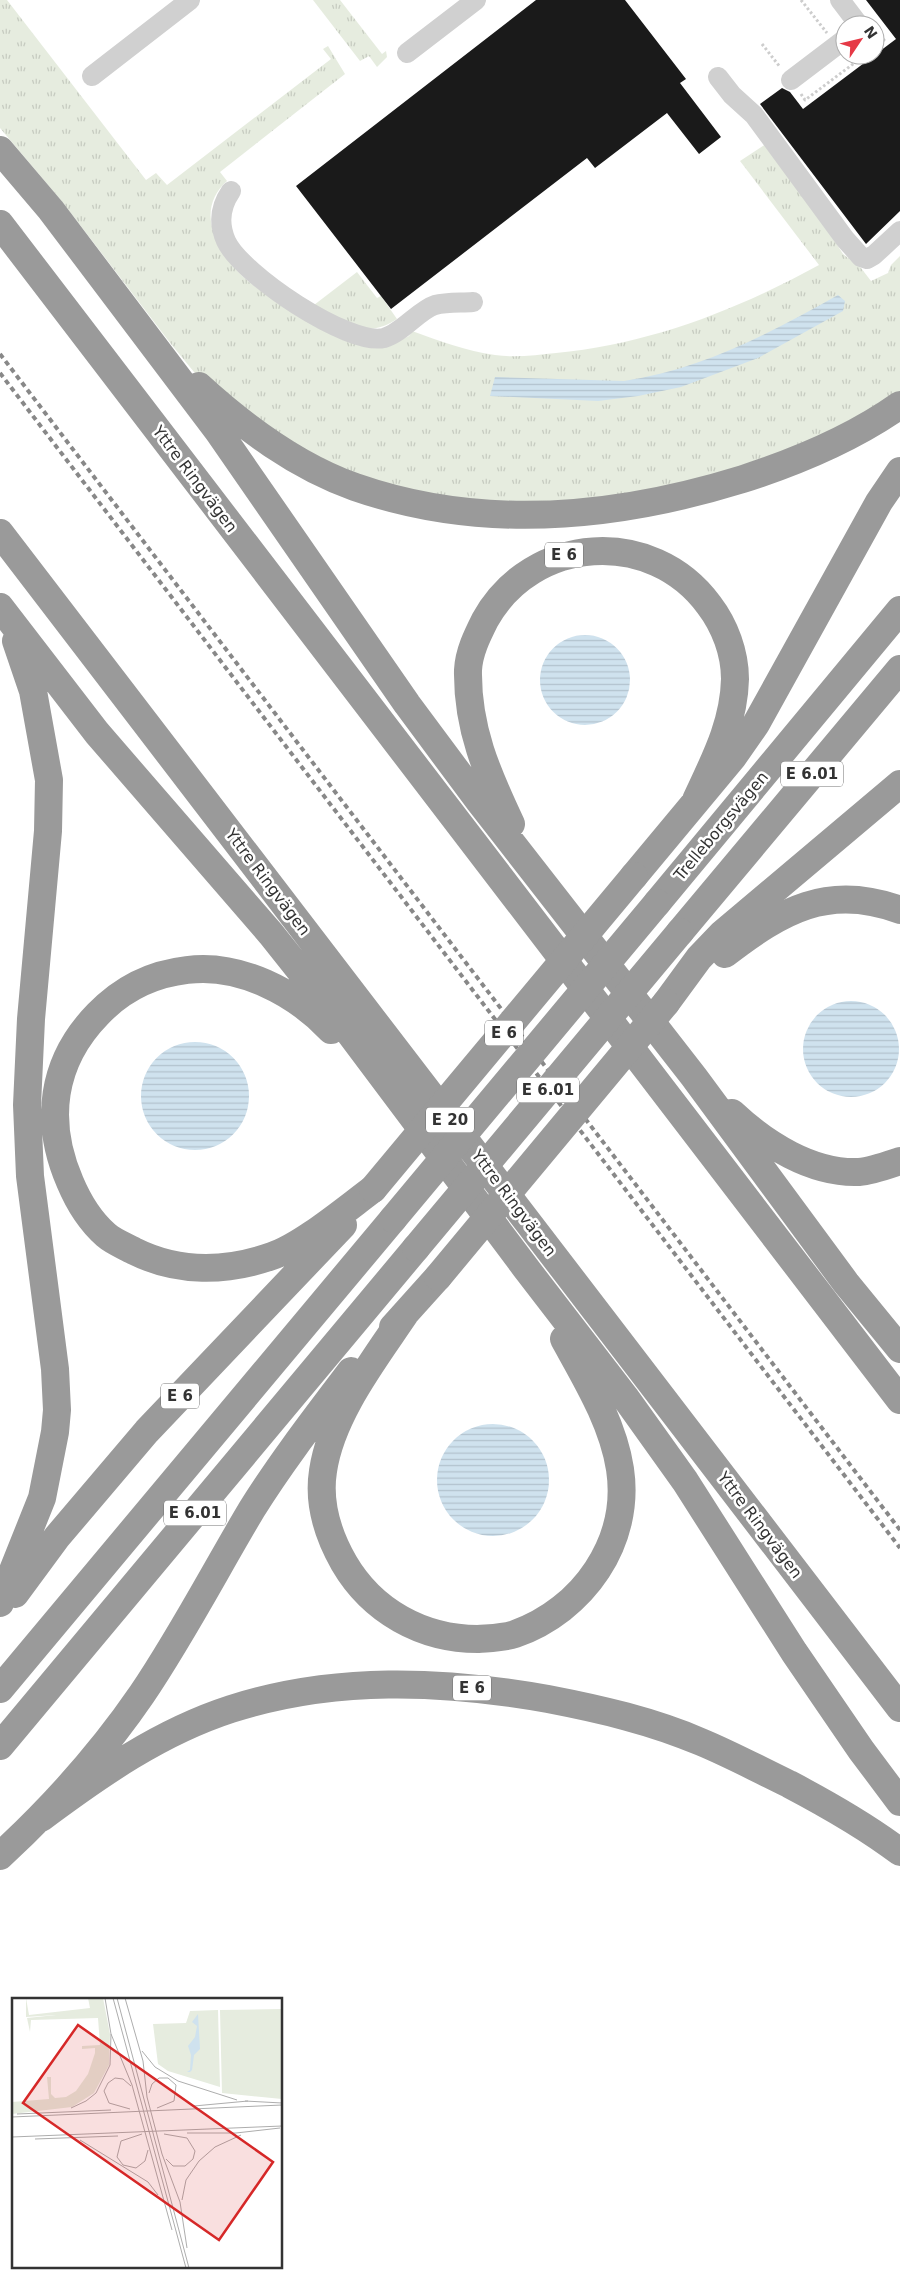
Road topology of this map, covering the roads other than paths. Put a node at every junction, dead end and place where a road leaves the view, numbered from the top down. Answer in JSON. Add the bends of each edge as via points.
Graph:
{"nodes":[{"id":1,"x":190,"y":0,"type":"edge"},
{"id":2,"x":476,"y":0,"type":"edge"},
{"id":3,"x":840,"y":0,"type":"edge"},
{"id":4,"x":851,"y":15,"type":"edge"},
{"id":5,"x":835,"y":40,"type":"edge"},
{"id":6,"x":407,"y":53,"type":"dead end"},
{"id":7,"x":92,"y":76,"type":"dead end"},
{"id":8,"x":718,"y":77,"type":"dead end"},
{"id":9,"x":791,"y":80,"type":"road end"},
{"id":10,"x":0,"y":150,"type":"edge"},
{"id":11,"x":231,"y":191,"type":"dead end"},
{"id":12,"x":0,"y":224,"type":"edge"},
{"id":13,"x":900,"y":231,"type":"edge"},
{"id":14,"x":473,"y":302,"type":"dead end"},
{"id":15,"x":127,"y":310,"type":"junction"},
{"id":16,"x":900,"y":405,"type":"edge"},
{"id":17,"x":900,"y":471,"type":"edge"},
{"id":18,"x":0,"y":533,"type":"edge"},
{"id":19,"x":0,"y":607,"type":"edge"},
{"id":20,"x":900,"y":610,"type":"edge"},
{"id":21,"x":0,"y":614,"type":"edge"},
{"id":22,"x":900,"y":669,"type":"edge"},
{"id":23,"x":900,"y":784,"type":"edge"},
{"id":24,"x":696,"y":800,"type":"junction"},
{"id":25,"x":533,"y":871,"type":"junction"},
{"id":26,"x":900,"y":910,"type":"edge"},
{"id":27,"x":703,"y":963,"type":"junction"},
{"id":28,"x":694,"y":1077,"type":"junction"},
{"id":29,"x":401,"y":1103,"type":"junction"},
{"id":30,"x":900,"y":1161,"type":"edge"},
{"id":31,"x":373,"y":1189,"type":"junction"},
{"id":32,"x":525,"y":1267,"type":"junction"},
{"id":33,"x":405,"y":1314,"type":"junction"},
{"id":34,"x":900,"y":1349,"type":"edge"},
{"id":35,"x":900,"y":1400,"type":"edge"},
{"id":36,"x":0,"y":1603,"type":"edge"},
{"id":37,"x":0,"y":1614,"type":"edge"},
{"id":38,"x":0,"y":1689,"type":"edge"},
{"id":39,"x":900,"y":1708,"type":"edge"},
{"id":40,"x":0,"y":1746,"type":"edge"},
{"id":41,"x":900,"y":1802,"type":"edge"},
{"id":42,"x":41,"y":1818,"type":"junction"},
{"id":43,"x":900,"y":1852,"type":"edge"},
{"id":44,"x":0,"y":1856,"type":"edge"}],
"edges":[{"from":1,"to":7,"type":"lane"},
{"from":2,"to":6,"type":"lane"},
{"from":3,"to":4,"type":"lane"},
{"from":5,"to":9,"type":"lane"},
{"from":8,"to":13,"type":"lane","via":[[754,115],[861,257],[874,255]]},
{"from":10,"to":15,"type":"highway","via":[[51,210]]},
{"from":11,"to":14,"type":"lane","via":[[220,213],[226,242],[269,287],[324,321],[365,337],[384,338],[434,305]]},
{"from":12,"to":35,"type":"highway","name":"Yttre Ringvägen"},
{"from":15,"to":16,"type":"highway","via":[[202,389],[244,425],[288,455],[354,486],[416,503],[477,513],[578,513],[664,501],[722,486],[807,456],[839,442]]},
{"from":15,"to":25,"type":"highway","via":[[218,430],[407,704]]},
{"from":17,"to":24,"type":"highway","via":[[879,502],[756,724]]},
{"from":18,"to":39,"type":"highway","name":"Yttre Ringvägen","number":"E 20"},
{"from":19,"to":29,"type":"highway","via":[[97,733],[271,934]]},
{"from":20,"to":38,"type":"highway","name":"Trelleborgsvägen","number":"E 6.01","bridge":true},
{"from":21,"to":36,"type":"highway","via":[[16,640],[34,691],[49,780],[27,1104],[30,1176],[55,1369],[57,1410],[42,1498]]},
{"from":22,"to":40,"type":"highway","number":"E 6.01","bridge":true},
{"from":23,"to":27,"type":"highway","via":[[722,934]]},
{"from":24,"to":25,"type":"highway","number":"E 6","via":[[727,732],[735,678],[730,645],[717,616],[688,581],[644,556],[600,551],[564,556],[521,578],[496,602],[470,652],[468,669],[474,734],[494,789]]},
{"from":24,"to":31,"type":"highway","number":"E 6","bridge":true},
{"from":25,"to":28,"type":"highway","number":"E 6"},
{"from":26,"to":27,"type":"highway","via":[[872,901],[815,902],[763,925]]},
{"from":27,"to":33,"type":"highway","bridge":true},
{"from":28,"to":30,"type":"highway","via":[[742,1123],[803,1161],[841,1171],[860,1172]]},
{"from":28,"to":34,"type":"highway","number":"E 6","via":[[846,1283]]},
{"from":29,"to":31,"type":"highway","via":[[305,1006],[259,981],[217,970],[195,969],[156,976],[114,998],[84,1028],[58,1083],[54,1121],[57,1142],[77,1198],[106,1235],[147,1258],[186,1268],[231,1266],[274,1256],[300,1242]]},
{"from":29,"to":32,"type":"highway"},
{"from":31,"to":37,"type":"highway","number":"E 6","via":[[276,1298],[147,1432],[57,1537]]},
{"from":32,"to":33,"type":"highway","via":[[599,1406],[620,1469],[620,1493],[615,1535],[586,1586],[546,1620],[514,1635],[491,1638],[443,1636],[415,1628],[364,1592],[333,1545],[324,1516],[322,1473],[330,1440],[367,1372]]},
{"from":32,"to":41,"type":"highway","via":[[625,1396],[685,1481],[794,1652]]},
{"from":33,"to":42,"type":"highway","via":[[356,1365],[310,1424],[253,1508],[141,1696],[82,1772]]},
{"from":42,"to":43,"type":"highway","number":"E 6","via":[[125,1758],[230,1710],[280,1696],[346,1685],[390,1683],[506,1692],[624,1715],[700,1741],[818,1800]]},
{"from":42,"to":44,"type":"highway","number":"E 6"}]}
